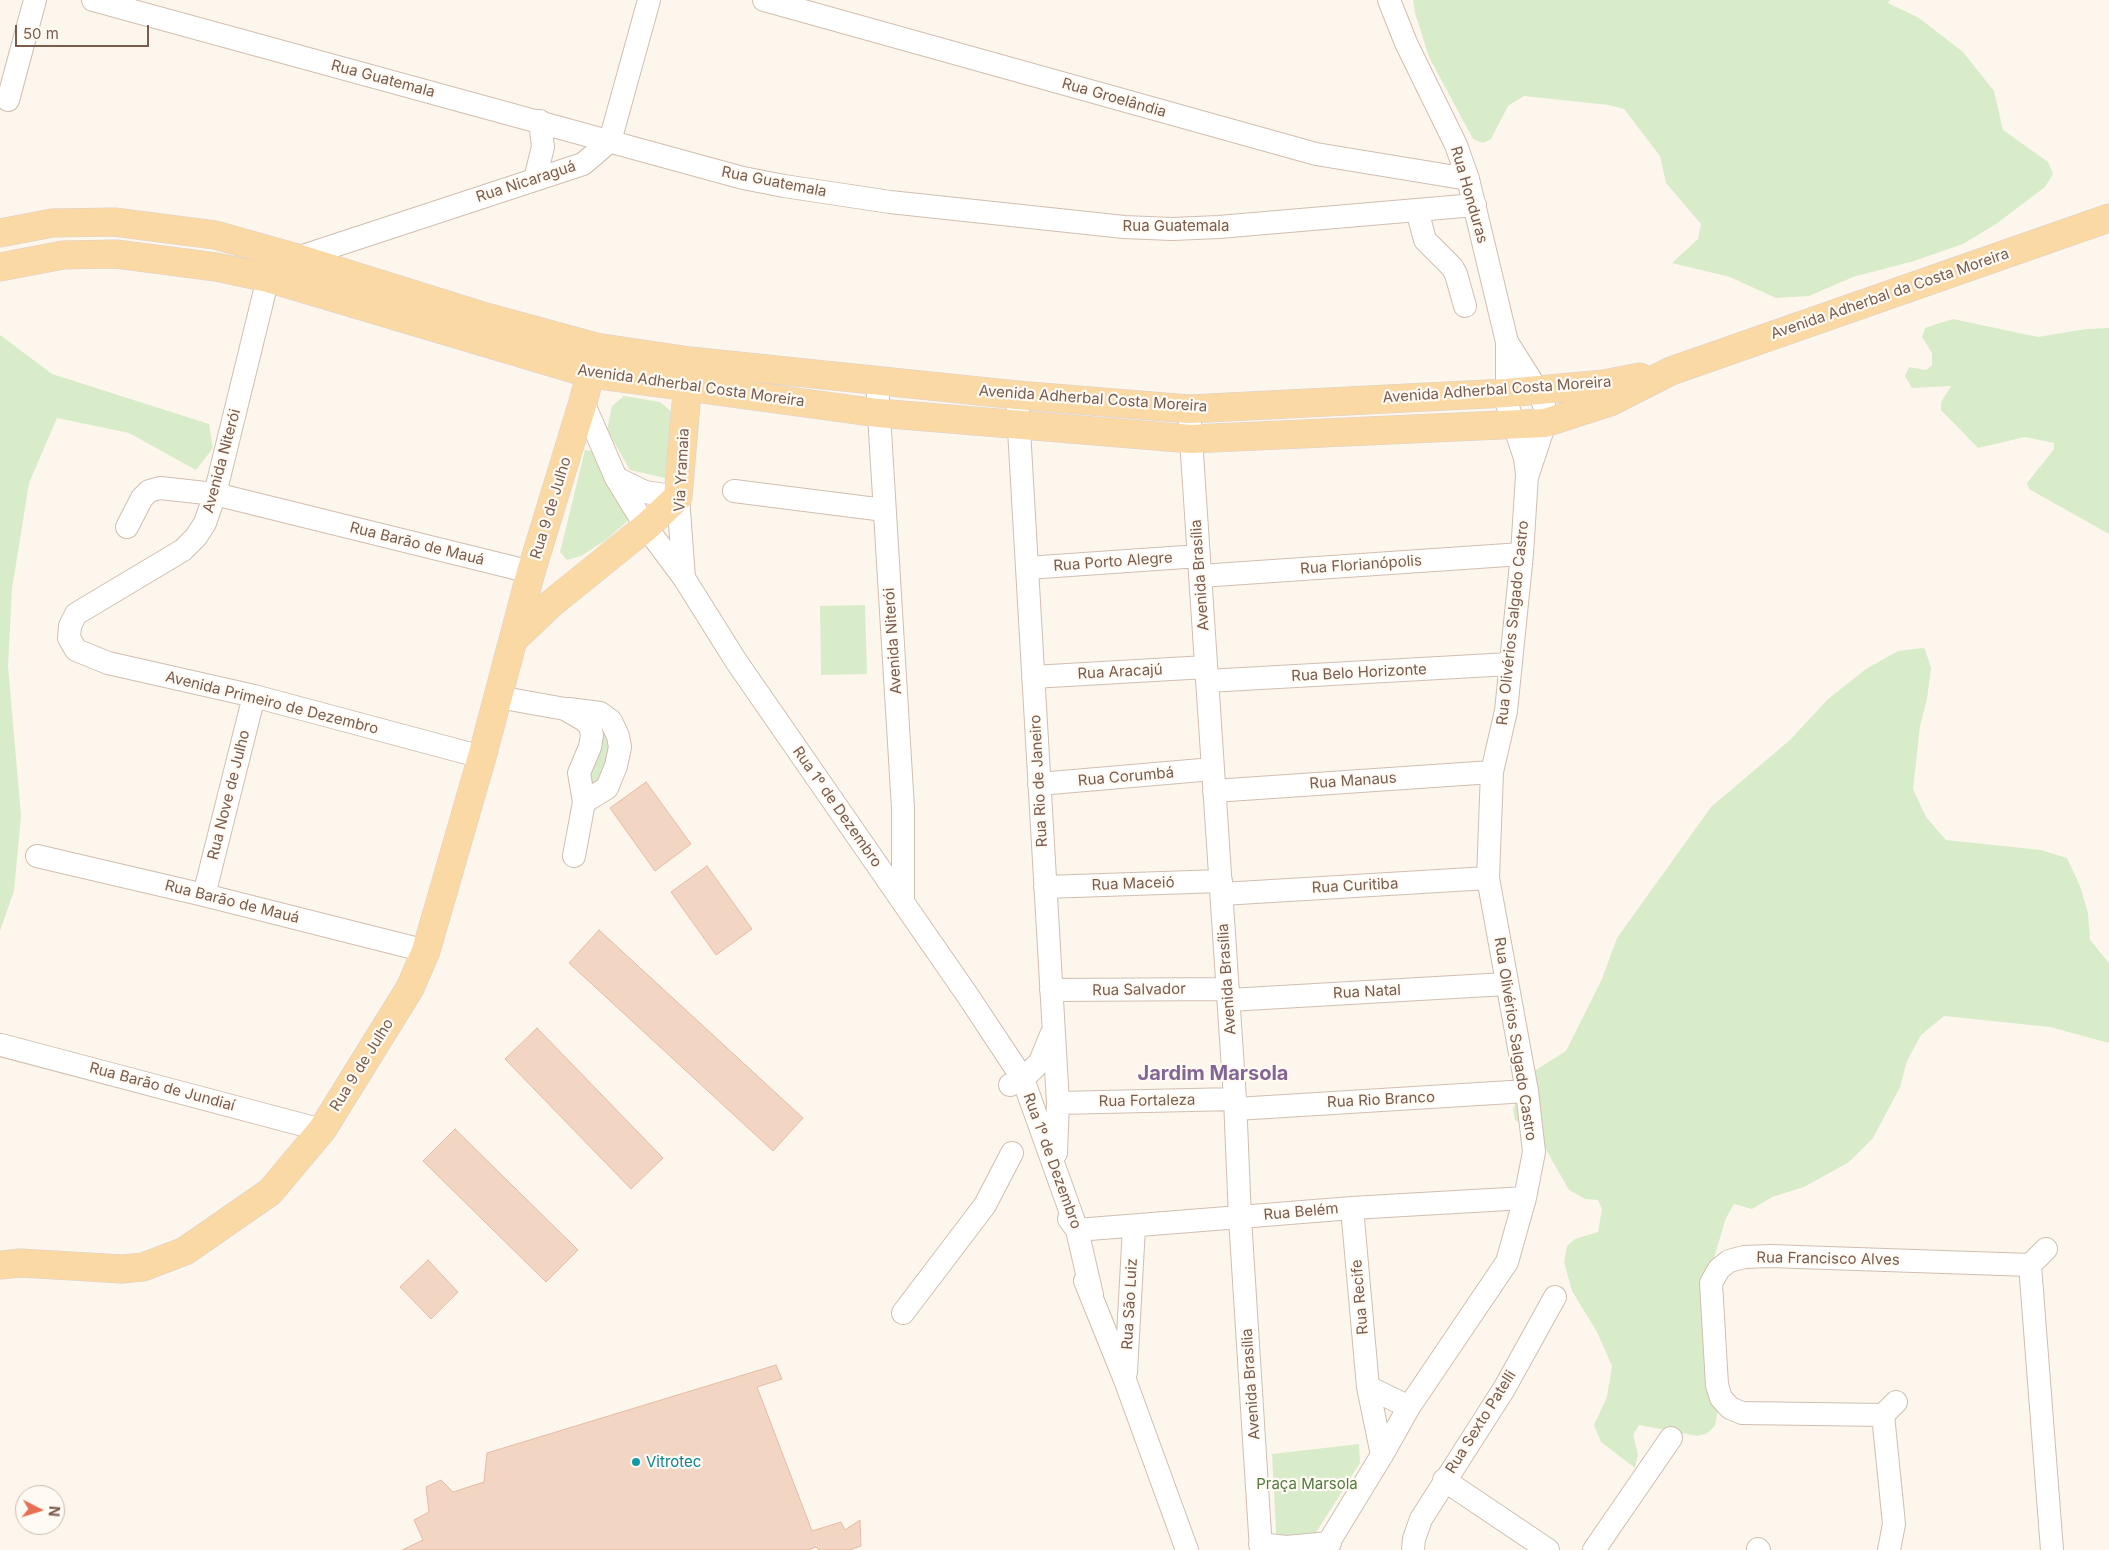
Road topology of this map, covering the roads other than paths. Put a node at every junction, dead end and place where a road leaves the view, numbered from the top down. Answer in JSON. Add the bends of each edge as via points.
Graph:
{"nodes":[{"id":1,"x":34,"y":0,"type":"edge"},
{"id":2,"x":93,"y":0,"type":"edge"},
{"id":3,"x":649,"y":0,"type":"edge"},
{"id":4,"x":764,"y":0,"type":"edge"},
{"id":5,"x":1388,"y":0,"type":"edge"},
{"id":6,"x":8,"y":100,"type":"dead end"},
{"id":7,"x":540,"y":121,"type":"junction"},
{"id":8,"x":610,"y":141,"type":"junction"},
{"id":9,"x":535,"y":179,"type":"junction"},
{"id":10,"x":1468,"y":179,"type":"junction"},
{"id":11,"x":1475,"y":205,"type":"junction"},
{"id":12,"x":1416,"y":210,"type":"junction"},
{"id":13,"x":2109,"y":218,"type":"edge"},
{"id":14,"x":0,"y":233,"type":"edge"},
{"id":15,"x":297,"y":258,"type":"junction"},
{"id":16,"x":0,"y":267,"type":"edge"},
{"id":17,"x":268,"y":278,"type":"junction"},
{"id":18,"x":1465,"y":306,"type":"dead end"},
{"id":19,"x":1506,"y":342,"type":"junction"},
{"id":20,"x":596,"y":348,"type":"junction"},
{"id":21,"x":1671,"y":371,"type":"junction"},
{"id":22,"x":591,"y":374,"type":"junction"},
{"id":23,"x":688,"y":374,"type":"junction"},
{"id":24,"x":877,"y":382,"type":"junction"},
{"id":25,"x":1537,"y":390,"type":"junction"},
{"id":26,"x":1506,"y":393,"type":"junction"},
{"id":27,"x":1018,"y":395,"type":"junction"},
{"id":28,"x":583,"y":402,"type":"junction"},
{"id":29,"x":1189,"y":409,"type":"junction"},
{"id":30,"x":878,"y":412,"type":"junction"},
{"id":31,"x":1545,"y":423,"type":"junction"},
{"id":32,"x":1019,"y":425,"type":"junction"},
{"id":33,"x":1513,"y":426,"type":"junction"},
{"id":34,"x":1191,"y":439,"type":"junction"},
{"id":35,"x":1527,"y":475,"type":"junction"},
{"id":36,"x":616,"y":478,"type":"junction"},
{"id":37,"x":734,"y":491,"type":"dead end"},
{"id":38,"x":215,"y":494,"type":"junction"},
{"id":39,"x":678,"y":497,"type":"junction"},
{"id":40,"x":884,"y":510,"type":"junction"},
{"id":41,"x":127,"y":527,"type":"dead end"},
{"id":42,"x":646,"y":527,"type":"junction"},
{"id":43,"x":1522,"y":554,"type":"junction"},
{"id":44,"x":1200,"y":566,"type":"junction"},
{"id":45,"x":1027,"y":568,"type":"junction"},
{"id":46,"x":531,"y":572,"type":"junction"},
{"id":47,"x":590,"y":573,"type":"junction"},
{"id":48,"x":684,"y":578,"type":"junction"},
{"id":49,"x":68,"y":638,"type":"joint"},
{"id":50,"x":512,"y":641,"type":"junction"},
{"id":51,"x":1510,"y":664,"type":"junction"},
{"id":52,"x":1207,"y":674,"type":"junction"},
{"id":53,"x":1033,"y":676,"type":"junction"},
{"id":54,"x":254,"y":696,"type":"junction"},
{"id":55,"x":498,"y":698,"type":"junction"},
{"id":56,"x":565,"y":709,"type":"junction"},
{"id":57,"x":482,"y":757,"type":"junction"},
{"id":58,"x":1492,"y":772,"type":"junction"},
{"id":59,"x":1214,"y":780,"type":"junction"},
{"id":60,"x":1039,"y":784,"type":"junction"},
{"id":61,"x":584,"y":802,"type":"junction"},
{"id":62,"x":37,"y":856,"type":"dead end"},
{"id":63,"x":574,"y":856,"type":"dead end"},
{"id":64,"x":1488,"y":878,"type":"junction"},
{"id":65,"x":1045,"y":887,"type":"junction"},
{"id":66,"x":1221,"y":887,"type":"junction"},
{"id":67,"x":204,"y":895,"type":"junction"},
{"id":68,"x":903,"y":901,"type":"junction"},
{"id":69,"x":426,"y":951,"type":"junction"},
{"id":70,"x":1506,"y":984,"type":"junction"},
{"id":71,"x":1050,"y":990,"type":"junction"},
{"id":72,"x":1228,"y":994,"type":"junction"},
{"id":73,"x":1053,"y":1030,"type":"junction"},
{"id":74,"x":1,"y":1045,"type":"dead end"},
{"id":75,"x":1022,"y":1078,"type":"junction"},
{"id":76,"x":1527,"y":1091,"type":"junction"},
{"id":77,"x":1057,"y":1095,"type":"junction"},
{"id":78,"x":1236,"y":1104,"type":"junction"},
{"id":79,"x":322,"y":1130,"type":"junction"},
{"id":80,"x":1012,"y":1153,"type":"dead end"},
{"id":81,"x":1055,"y":1166,"type":"junction"},
{"id":82,"x":1047,"y":1187,"type":"junction"},
{"id":83,"x":1525,"y":1198,"type":"junction"},
{"id":84,"x":1352,"y":1208,"type":"junction"},
{"id":85,"x":1240,"y":1218,"type":"junction"},
{"id":86,"x":1134,"y":1227,"type":"junction"},
{"id":87,"x":1077,"y":1230,"type":"junction"},
{"id":88,"x":2046,"y":1249,"type":"dead end"},
{"id":89,"x":7,"y":1260,"type":"edge"},
{"id":90,"x":2030,"y":1265,"type":"junction"},
{"id":91,"x":1092,"y":1294,"type":"junction"},
{"id":92,"x":1555,"y":1296,"type":"dead end"},
{"id":93,"x":903,"y":1313,"type":"dead end"},
{"id":94,"x":1125,"y":1380,"type":"junction"},
{"id":95,"x":1368,"y":1387,"type":"junction"},
{"id":96,"x":1408,"y":1407,"type":"junction"},
{"id":97,"x":1670,"y":1438,"type":"dead end"},
{"id":98,"x":1382,"y":1455,"type":"junction"},
{"id":99,"x":1444,"y":1480,"type":"junction"},
{"id":100,"x":1327,"y":1546,"type":"edge"},
{"id":101,"x":1260,"y":1547,"type":"edge"},
{"id":102,"x":1187,"y":1550,"type":"edge"},
{"id":103,"x":1413,"y":1550,"type":"edge"},
{"id":104,"x":1548,"y":1550,"type":"edge"},
{"id":105,"x":1594,"y":1550,"type":"edge"},
{"id":106,"x":1889,"y":1550,"type":"edge"},
{"id":107,"x":2052,"y":1550,"type":"edge"}],
"edges":[{"from":1,"to":6,"type":"street"},
{"from":2,"to":7,"type":"street","name":"Rua Guatemala"},
{"from":3,"to":8,"type":"street"},
{"from":4,"to":10,"type":"street","name":"Rua Groelândia","via":[[1316,154]]},
{"from":5,"to":10,"type":"street","name":"Rua Honduras","via":[[1456,145]]},
{"from":7,"to":8,"type":"street","name":"Rua Guatemala"},
{"from":7,"to":9,"type":"street","via":[[543,147]]},
{"from":8,"to":9,"type":"street","name":"Rua Nicaraguá","via":[[583,164]]},
{"from":8,"to":12,"type":"street","name":"Rua Guatemala","via":[[784,186],[890,202],[1124,227],[1220,227]]},
{"from":9,"to":15,"type":"street","name":"Rua Nicaraguá"},
{"from":10,"to":11,"type":"street","name":"Rua Honduras"},
{"from":11,"to":12,"type":"street","name":"Rua Guatemala"},
{"from":11,"to":19,"type":"street","name":"Rua Honduras"},
{"from":12,"to":18,"type":"street","via":[[1425,240],[1456,274]]},
{"from":13,"to":21,"type":"main road","name":"Avenida Adherbal da Costa Moreira"},
{"from":14,"to":15,"type":"main road","name":"Avenida Adherbal Costa Moreira","via":[[52,223],[114,222],[214,235]]},
{"from":15,"to":20,"type":"main road","name":"Avenida Adherbal Costa Moreira","via":[[486,318]]},
{"from":16,"to":17,"type":"main road","name":"Avenida Adherbal Costa Moreira","via":[[63,255],[116,254],[216,267]]},
{"from":17,"to":22,"type":"main road","name":"Avenida Adherbal Costa Moreira"},
{"from":17,"to":38,"type":"street","name":"Avenida Niterói"},
{"from":19,"to":25,"type":"street"},
{"from":19,"to":26,"type":"street"},
{"from":20,"to":22,"type":"main road"},
{"from":20,"to":23,"type":"main road","name":"Avenida Adherbal Costa Moreira"},
{"from":21,"to":25,"type":"main road","name":"Avenida Adherbal Costa Moreira","via":[[1604,384]]},
{"from":21,"to":31,"type":"main road","name":"Avenida Adherbal Costa Moreira","via":[[1610,402]]},
{"from":22,"to":23,"type":"main road","name":"Avenida Adherbal Costa Moreira"},
{"from":22,"to":28,"type":"main road","name":"Rua 9 de Julho"},
{"from":23,"to":24,"type":"main road","name":"Avenida Adherbal Costa Moreira"},
{"from":23,"to":30,"type":"main road","name":"Avenida Adherbal Costa Moreira"},
{"from":23,"to":39,"type":"main road","name":"Via Yramaia"},
{"from":24,"to":27,"type":"main road","name":"Avenida Adherbal Costa Moreira"},
{"from":24,"to":30,"type":"street","name":"Avenida Niterói"},
{"from":25,"to":26,"type":"main road","name":"Avenida Adherbal Costa Moreira"},
{"from":25,"to":31,"type":"street","via":[[1544,402]]},
{"from":26,"to":29,"type":"main road","name":"Avenida Adherbal Costa Moreira"},
{"from":26,"to":33,"type":"street"},
{"from":27,"to":29,"type":"main road","name":"Avenida Adherbal Costa Moreira"},
{"from":27,"to":32,"type":"street","name":"Rua Rio de Janeiro"},
{"from":28,"to":36,"type":"street","name":"Rua 1º de Dezembro"},
{"from":28,"to":46,"type":"main road","name":"Rua 9 de Julho"},
{"from":29,"to":34,"type":"street","name":"Avenida Brasília"},
{"from":30,"to":32,"type":"main road","name":"Avenida Adherbal Costa Moreira"},
{"from":30,"to":40,"type":"street","name":"Avenida Niterói"},
{"from":31,"to":33,"type":"main road","name":"Avenida Adherbal Costa Moreira"},
{"from":31,"to":35,"type":"street"},
{"from":32,"to":34,"type":"main road","name":"Avenida Adherbal Costa Moreira"},
{"from":32,"to":45,"type":"street","name":"Rua Rio de Janeiro"},
{"from":33,"to":34,"type":"main road","name":"Avenida Adherbal Costa Moreira"},
{"from":33,"to":35,"type":"street","via":[[1525,458]]},
{"from":34,"to":44,"type":"street","name":"Avenida Brasília"},
{"from":35,"to":43,"type":"street","name":"Rua Olivérios Salgado Castro"},
{"from":36,"to":39,"type":"street","via":[[645,492]]},
{"from":36,"to":42,"type":"street","name":"Rua 1º de Dezembro"},
{"from":37,"to":40,"type":"street"},
{"from":38,"to":41,"type":"street","name":"Rua Barão de Mauá","via":[[160,488],[149,491]]},
{"from":38,"to":46,"type":"street","name":"Rua Barão de Mauá"},
{"from":38,"to":49,"type":"street","name":"Avenida Niterói","via":[[205,523],[183,550],[76,614]]},
{"from":39,"to":42,"type":"main road"},
{"from":39,"to":48,"type":"street","name":"Via Yramaia"},
{"from":40,"to":68,"type":"street","name":"Avenida Niterói","via":[[903,808]]},
{"from":42,"to":47,"type":"main road"},
{"from":42,"to":48,"type":"street","name":"Rua 1º de Dezembro"},
{"from":43,"to":44,"type":"street","name":"Rua Florianópolis"},
{"from":43,"to":51,"type":"street","name":"Rua Olivérios Salgado Castro"},
{"from":44,"to":45,"type":"street","name":"Rua Porto Alegre"},
{"from":44,"to":52,"type":"street","name":"Avenida Brasília"},
{"from":45,"to":53,"type":"street","name":"Rua Rio de Janeiro"},
{"from":46,"to":47,"type":"main road","via":[[553,576]]},
{"from":46,"to":50,"type":"main road","name":"Rua 9 de Julho"},
{"from":47,"to":50,"type":"main road","via":[[552,602]]},
{"from":48,"to":68,"type":"street","name":"Rua 1º de Dezembro","via":[[736,661]]},
{"from":49,"to":54,"type":"street","name":"Avenida Primeiro de Dezembro","via":[[76,650],[108,663]]},
{"from":50,"to":55,"type":"main road","name":"Rua 9 de Julho"},
{"from":51,"to":52,"type":"street","name":"Rua Belo Horizonte"},
{"from":51,"to":58,"type":"street","name":"Rua Olivérios Salgado Castro","via":[[1506,710]]},
{"from":52,"to":53,"type":"street","name":"Rua Aracajú"},
{"from":52,"to":59,"type":"street","name":"Avenida Brasília"},
{"from":53,"to":60,"type":"street","name":"Rua Rio de Janeiro"},
{"from":54,"to":57,"type":"street","name":"Avenida Primeiro de Dezembro"},
{"from":54,"to":67,"type":"street","name":"Rua Nove de Julho"},
{"from":55,"to":56,"type":"street"},
{"from":55,"to":57,"type":"main road","name":"Rua 9 de Julho"},
{"from":56,"to":61,"type":"street","via":[[584,720],[592,735],[579,773]]},
{"from":56,"to":61,"type":"street","via":[[600,713],[611,721],[618,736],[620,748],[611,780],[602,792]]},
{"from":57,"to":69,"type":"main road","name":"Rua 9 de Julho"},
{"from":58,"to":59,"type":"street","name":"Rua Manaus"},
{"from":58,"to":64,"type":"street","name":"Rua Olivérios Salgado Castro"},
{"from":59,"to":60,"type":"street","name":"Rua Corumbá"},
{"from":59,"to":66,"type":"street","name":"Avenida Brasília"},
{"from":60,"to":65,"type":"street","name":"Rua Rio de Janeiro"},
{"from":61,"to":63,"type":"street"},
{"from":62,"to":67,"type":"street","name":"Rua Barão de Mauá"},
{"from":64,"to":66,"type":"street","name":"Rua Curitiba"},
{"from":64,"to":70,"type":"street","name":"Rua Olivérios Salgado Castro"},
{"from":65,"to":66,"type":"street","name":"Rua Maceió"},
{"from":65,"to":71,"type":"street","name":"Rua Rio de Janeiro"},
{"from":66,"to":72,"type":"street","name":"Avenida Brasília"},
{"from":67,"to":69,"type":"street","name":"Rua Barão de Mauá"},
{"from":68,"to":75,"type":"street","name":"Rua 1º de Dezembro"},
{"from":69,"to":79,"type":"main road","name":"Rua 9 de Julho","via":[[410,988]]},
{"from":70,"to":72,"type":"street","name":"Rua Natal"},
{"from":70,"to":76,"type":"street","name":"Rua Olivérios Salgado Castro"},
{"from":71,"to":72,"type":"street","name":"Rua Salvador"},
{"from":71,"to":73,"type":"street","name":"Rua Rio de Janeiro"},
{"from":72,"to":78,"type":"street","name":"Avenida Brasília"},
{"from":73,"to":75,"type":"street","via":[[1043,1056]]},
{"from":73,"to":77,"type":"street","name":"Rua Rio de Janeiro"},
{"from":74,"to":79,"type":"street","name":"Rua Barão de Jundiaí"},
{"from":75,"to":77,"type":"street","via":[[1050,1078]]},
{"from":75,"to":81,"type":"street","name":"Rua 1º de Dezembro"},
{"from":75,"to":82,"type":"street","name":"Rua 1º de Dezembro"},
{"from":76,"to":78,"type":"street","name":"Rua Rio Branco"},
{"from":76,"to":83,"type":"street","name":"Rua Olivérios Salgado Castro","via":[[1534,1152]]},
{"from":77,"to":78,"type":"street","name":"Rua Fortaleza"},
{"from":77,"to":81,"type":"street","name":"Rua Rio de Janeiro"},
{"from":78,"to":85,"type":"street","name":"Avenida Brasília"},
{"from":79,"to":89,"type":"main road","name":"Rua 9 de Julho","via":[[270,1192],[185,1251],[143,1268]]},
{"from":80,"to":93,"type":"street","via":[[985,1205]]},
{"from":81,"to":87,"type":"street","name":"Rua 1º de Dezembro"},
{"from":82,"to":87,"type":"street"},
{"from":82,"to":91,"type":"street","name":"Rua 1º de Dezembro","via":[[1063,1236]]},
{"from":83,"to":84,"type":"street","name":"Rua Belém"},
{"from":83,"to":96,"type":"street","name":"Rua Olivérios Salgado Castro","via":[[1507,1262]]},
{"from":84,"to":85,"type":"street","name":"Rua Belém"},
{"from":84,"to":95,"type":"street","name":"Rua Recife"},
{"from":85,"to":86,"type":"street","name":"Rua Belém"},
{"from":85,"to":101,"type":"street","name":"Avenida Brasília"},
{"from":86,"to":87,"type":"street","name":"Rua Belém"},
{"from":86,"to":94,"type":"street","name":"Rua São Luiz"},
{"from":87,"to":91,"type":"street","name":"Rua 1º de Dezembro"},
{"from":88,"to":90,"type":"street"},
{"from":90,"to":106,"type":"street","name":"Rua Francisco Alves","via":[[1770,1256],[1729,1261],[1719,1269],[1711,1283],[1717,1384],[1721,1398],[1730,1408],[1742,1413],[1890,1408],[1894,1524]]},
{"from":90,"to":107,"type":"street"},
{"from":91,"to":94,"type":"street","name":"Rua 1º de Dezembro"},
{"from":92,"to":99,"type":"street","name":"Rua Sexto Patelli","via":[[1504,1389]]},
{"from":94,"to":102,"type":"street","name":"Rua 1º de Dezembro"},
{"from":95,"to":96,"type":"street"},
{"from":95,"to":98,"type":"street","name":"Rua Recife"},
{"from":96,"to":98,"type":"street","name":"Rua Olivérios Salgado Castro"},
{"from":97,"to":105,"type":"street"},
{"from":98,"to":100,"type":"street","name":"Rua Olivérios Salgado Castro"},
{"from":99,"to":103,"type":"street","name":"Rua Sexto Patelli","via":[[1421,1519]]},
{"from":99,"to":104,"type":"street"},
{"from":100,"to":101,"type":"street"}]}
